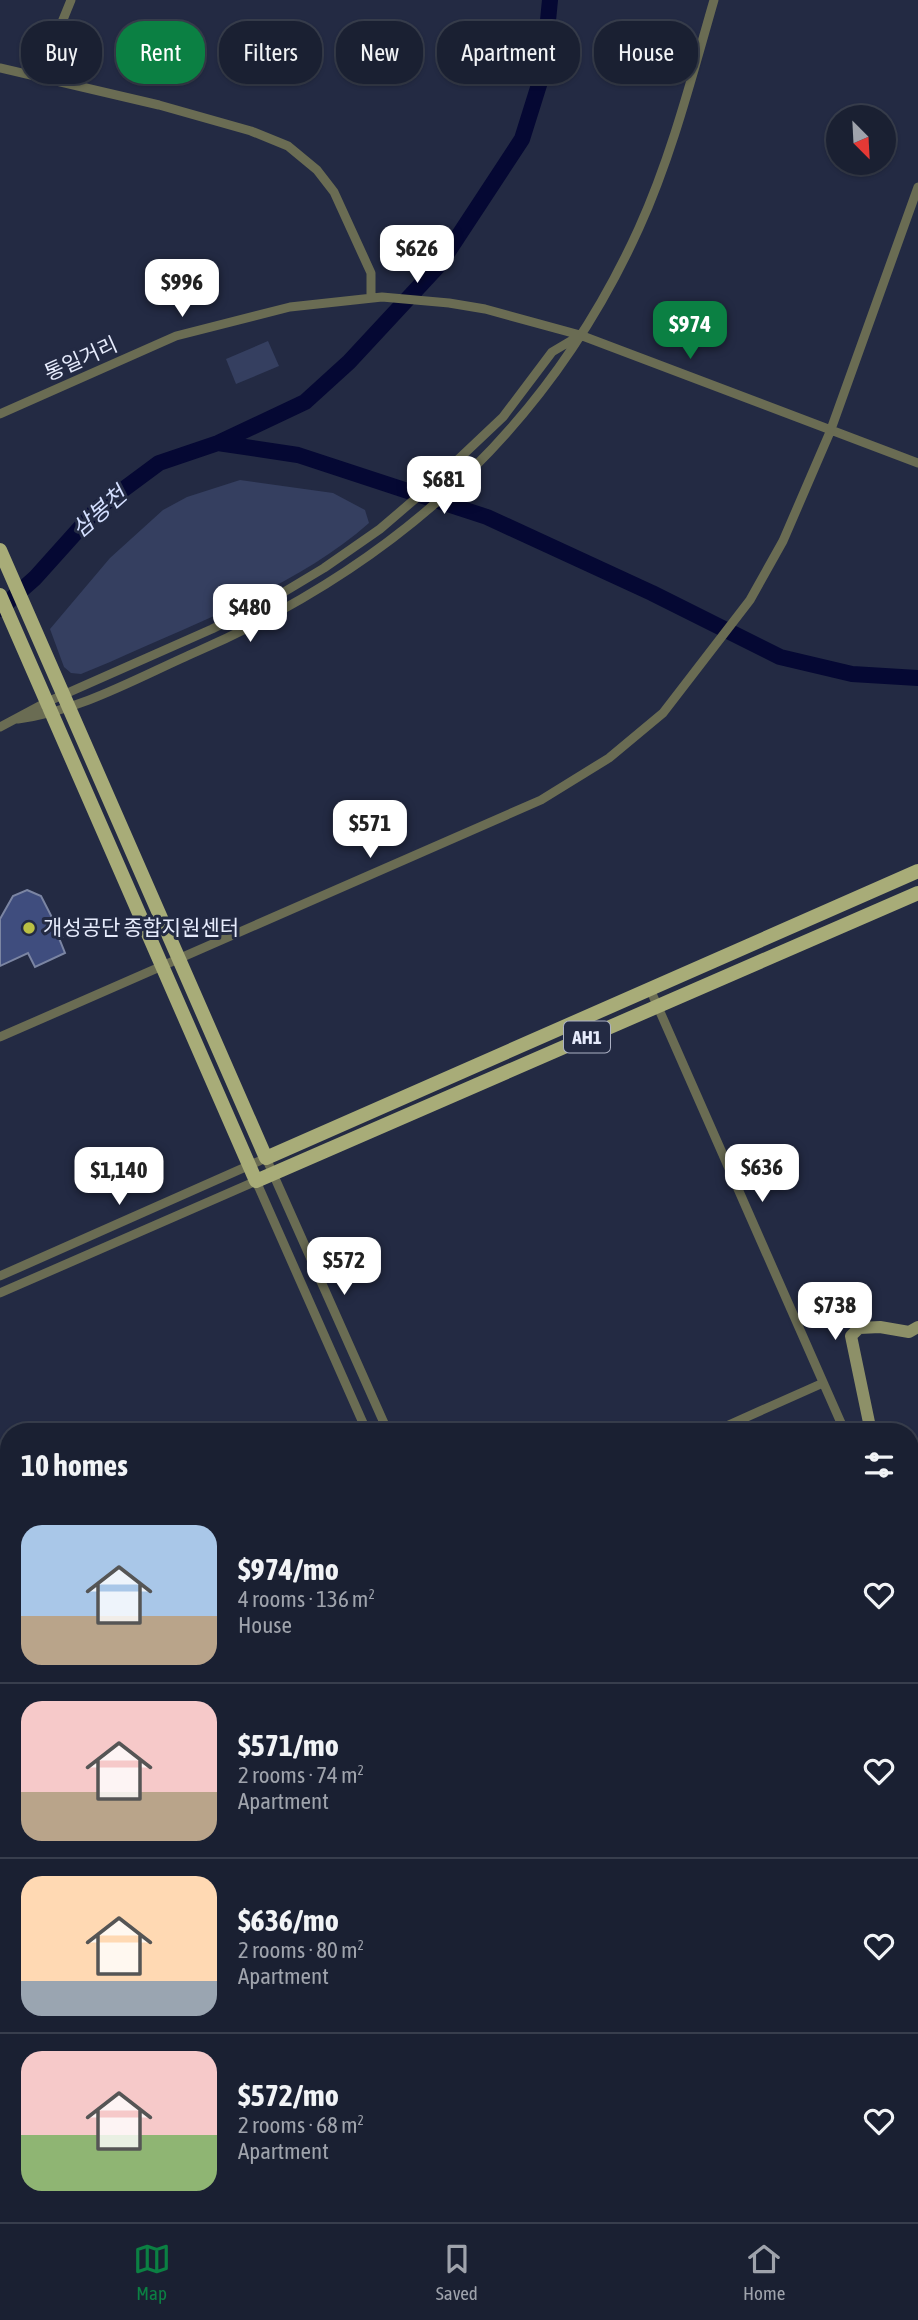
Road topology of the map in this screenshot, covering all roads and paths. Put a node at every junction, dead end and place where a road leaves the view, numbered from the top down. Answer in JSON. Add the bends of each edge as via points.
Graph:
{"nodes":[{"id":1,"x":71,"y":0,"type":"edge"},
{"id":2,"x":714,"y":0,"type":"edge"},
{"id":3,"x":62,"y":21,"type":"edge"},
{"id":4,"x":0,"y":68,"type":"edge"},
{"id":5,"x":21,"y":73,"type":"edge"},
{"id":6,"x":68,"y":84,"type":"edge"},
{"id":7,"x":918,"y":187,"type":"edge"},
{"id":8,"x":371,"y":297,"type":"junction"},
{"id":9,"x":580,"y":335,"type":"junction"},
{"id":10,"x":0,"y":414,"type":"edge"},
{"id":11,"x":830,"y":432,"type":"junction"},
{"id":12,"x":918,"y":463,"type":"edge"},
{"id":13,"x":0,"y":550,"type":"edge"},
{"id":14,"x":0,"y":595,"type":"edge"},
{"id":15,"x":66,"y":701,"type":"junction"},
{"id":16,"x":49,"y":708,"type":"junction"},
{"id":17,"x":0,"y":727,"type":"edge"},
{"id":18,"x":918,"y":871,"type":"edge"},
{"id":19,"x":918,"y":893,"type":"edge"},
{"id":20,"x":179,"y":960,"type":"junction"},
{"id":21,"x":162,"y":967,"type":"junction"},
{"id":22,"x":650,"y":989,"type":"junction"},
{"id":23,"x":657,"y":1006,"type":"junction"},
{"id":24,"x":0,"y":1037,"type":"edge"},
{"id":25,"x":266,"y":1158,"type":"junction"},
{"id":26,"x":249,"y":1166,"type":"junction"},
{"id":27,"x":273,"y":1174,"type":"junction"},
{"id":28,"x":256,"y":1181,"type":"junction"},
{"id":29,"x":0,"y":1276,"type":"edge"},
{"id":30,"x":0,"y":1293,"type":"edge"},
{"id":31,"x":918,"y":1327,"type":"edge"},
{"id":32,"x":823,"y":1383,"type":"junction"},
{"id":33,"x":363,"y":1423,"type":"edge"},
{"id":34,"x":384,"y":1423,"type":"edge"},
{"id":35,"x":733,"y":1423,"type":"edge"},
{"id":36,"x":841,"y":1423,"type":"edge"},
{"id":37,"x":868,"y":1423,"type":"edge"}],
"edges":[{"from":1,"to":3,"type":"street"},
{"from":2,"to":9,"type":"street","via":[[678,124],[639,227]]},
{"from":4,"to":5,"type":"street"},
{"from":6,"to":8,"type":"street","via":[[207,118],[288,146],[317,170],[334,192],[371,273]]},
{"from":7,"to":11,"type":"street"},
{"from":8,"to":9,"type":"street","name":"통일거리","via":[[485,309]]},
{"from":8,"to":10,"type":"street","name":"통일거리","via":[[289,307],[176,336]]},
{"from":9,"to":11,"type":"street","name":"통일거리"},
{"from":9,"to":15,"type":"street","via":[[552,352],[503,417],[429,487],[324,568],[274,598]]},
{"from":9,"to":15,"type":"street","via":[[568,358],[514,428],[418,519],[334,580],[218,642]]},
{"from":11,"to":12,"type":"street","name":"통일거리"},
{"from":11,"to":20,"type":"street","via":[[783,541],[732,625],[663,713],[609,758],[482,828]]},
{"from":13,"to":15,"type":"main road"},
{"from":14,"to":16,"type":"main road"},
{"from":15,"to":16,"type":"street"},
{"from":15,"to":16,"type":"street"},
{"from":15,"to":20,"type":"main road"},
{"from":16,"to":17,"type":"street"},
{"from":16,"to":21,"type":"main road"},
{"from":18,"to":22,"type":"main road","number":"AH1"},
{"from":19,"to":23,"type":"main road","number":"AH1"},
{"from":20,"to":21,"type":"street"},
{"from":20,"to":25,"type":"main road"},
{"from":21,"to":24,"type":"street"},
{"from":21,"to":26,"type":"main road"},
{"from":22,"to":23,"type":"street"},
{"from":22,"to":25,"type":"main road","number":"AH1"},
{"from":23,"to":27,"type":"main road","number":"AH1"},
{"from":23,"to":32,"type":"street"},
{"from":25,"to":26,"type":"street"},
{"from":25,"to":27,"type":"street"},
{"from":26,"to":28,"type":"main road"},
{"from":26,"to":29,"type":"street"},
{"from":27,"to":28,"type":"main road","number":"AH1"},
{"from":27,"to":34,"type":"street"},
{"from":28,"to":30,"type":"street"},
{"from":28,"to":33,"type":"street"},
{"from":31,"to":37,"type":"street","via":[[909,1332],[859,1328],[851,1336]]},
{"from":32,"to":35,"type":"street"},
{"from":32,"to":36,"type":"street"}]}
